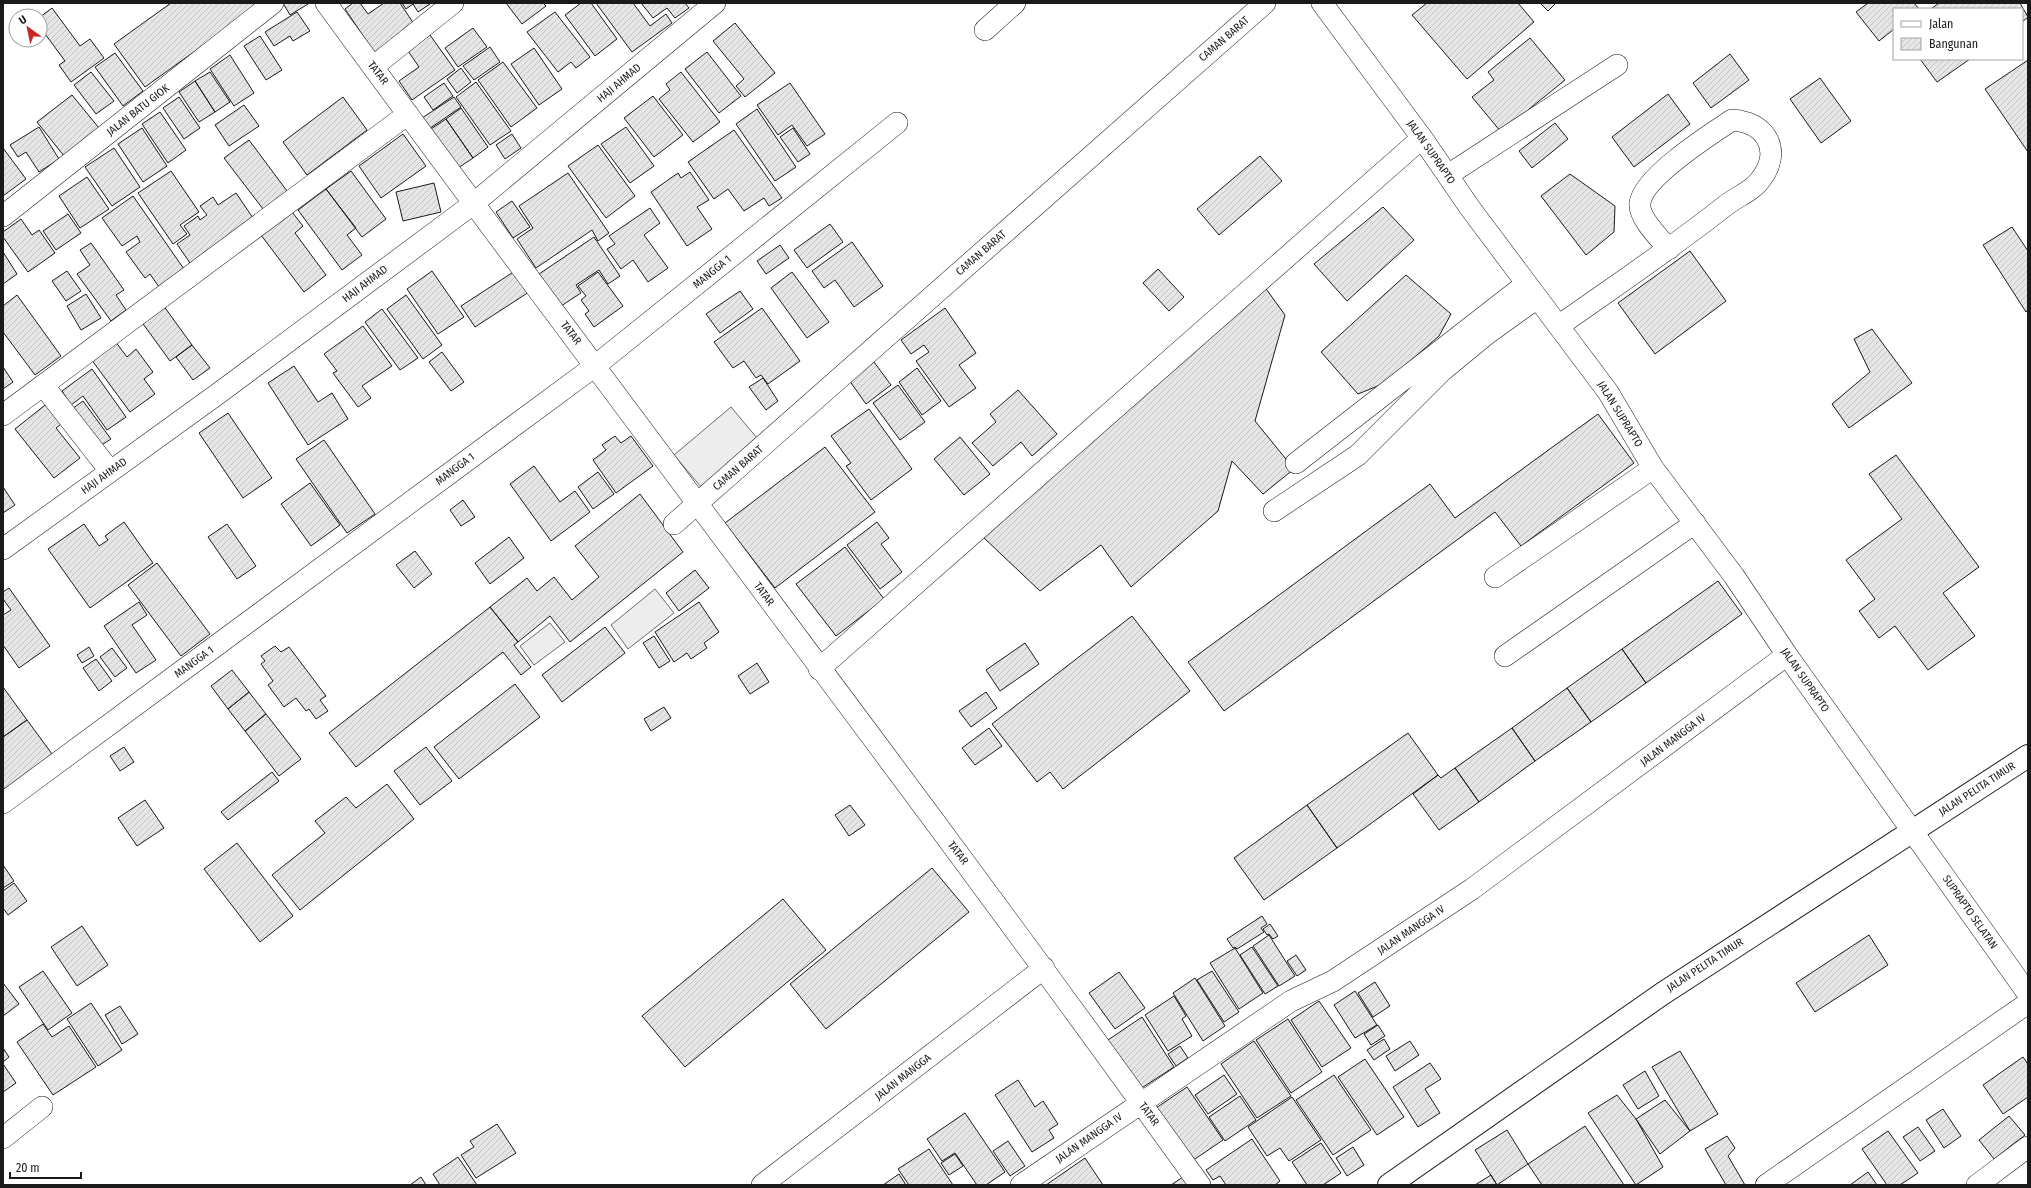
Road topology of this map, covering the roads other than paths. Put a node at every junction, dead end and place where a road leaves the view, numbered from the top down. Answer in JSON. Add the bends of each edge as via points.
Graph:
{"nodes":[{"id":1,"x":272,"y":3,"type":"edge"},
{"id":2,"x":453,"y":3,"type":"edge"},
{"id":3,"x":715,"y":3,"type":"edge"},
{"id":4,"x":1015,"y":3,"type":"edge"},
{"id":5,"x":1265,"y":3,"type":"edge"},
{"id":6,"x":1322,"y":3,"type":"edge"},
{"id":7,"x":334,"y":6,"type":"edge"},
{"id":8,"x":985,"y":30,"type":"dead end"},
{"id":9,"x":1617,"y":65,"type":"dead end"},
{"id":10,"x":373,"y":67,"type":"junction"},
{"id":11,"x":408,"y":114,"type":"junction"},
{"id":12,"x":897,"y":123,"type":"dead end"},
{"id":13,"x":1422,"y":138,"type":"junction"},
{"id":14,"x":1448,"y":175,"type":"junction"},
{"id":15,"x":473,"y":204,"type":"junction"},
{"id":16,"x":3,"y":216,"type":"edge"},
{"id":17,"x":1669,"y":248,"type":"junction"},
{"id":18,"x":1532,"y":291,"type":"junction"},
{"id":19,"x":1560,"y":325,"type":"junction"},
{"id":20,"x":595,"y":366,"type":"junction"},
{"id":21,"x":43,"y":385,"type":"junction"},
{"id":22,"x":3,"y":415,"type":"edge"},
{"id":23,"x":1296,"y":463,"type":"dead end"},
{"id":24,"x":1653,"y":468,"type":"junction"},
{"id":25,"x":110,"y":472,"type":"junction"},
{"id":26,"x":698,"y":504,"type":"junction"},
{"id":27,"x":1274,"y":511,"type":"dead end"},
{"id":28,"x":1695,"y":523,"type":"junction"},
{"id":29,"x":674,"y":524,"type":"dead end"},
{"id":30,"x":3,"y":549,"type":"edge"},
{"id":31,"x":1495,"y":577,"type":"dead end"},
{"id":32,"x":1787,"y":655,"type":"junction"},
{"id":33,"x":1505,"y":656,"type":"dead end"},
{"id":34,"x":819,"y":669,"type":"junction"},
{"id":35,"x":2028,"y":756,"type":"edge"},
{"id":36,"x":3,"y":803,"type":"edge"},
{"id":37,"x":1912,"y":831,"type":"junction"},
{"id":38,"x":1044,"y":968,"type":"junction"},
{"id":39,"x":2028,"y":994,"type":"edge"},
{"id":40,"x":2028,"y":1003,"type":"edge"},
{"id":41,"x":1141,"y":1102,"type":"junction"},
{"id":42,"x":42,"y":1107,"type":"dead end"},
{"id":43,"x":3,"y":1138,"type":"edge"},
{"id":44,"x":2028,"y":1148,"type":"edge"},
{"id":45,"x":762,"y":1185,"type":"edge"},
{"id":46,"x":1021,"y":1185,"type":"edge"},
{"id":47,"x":1200,"y":1185,"type":"edge"},
{"id":48,"x":1389,"y":1185,"type":"edge"},
{"id":49,"x":1766,"y":1185,"type":"edge"},
{"id":50,"x":1977,"y":1185,"type":"edge"}],
"edges":[{"from":1,"to":16,"type":"street","name":"JALAN BATU GIOK"},
{"from":2,"to":10,"type":"street"},
{"from":3,"to":15,"type":"street","name":"HAJI AHMAD"},
{"from":4,"to":8,"type":"street"},
{"from":5,"to":26,"type":"street","name":"CAMAN BARAT"},
{"from":6,"to":13,"type":"street","name":"JALAN SUPRAPTO"},
{"from":7,"to":10,"type":"street","name":"TATAR"},
{"from":9,"to":14,"type":"street"},
{"from":10,"to":11,"type":"street","name":"TATAR"},
{"from":11,"to":15,"type":"street","name":"TATAR"},
{"from":11,"to":21,"type":"street"},
{"from":12,"to":20,"type":"street","name":"MANGGA 1"},
{"from":13,"to":14,"type":"street","name":"JALAN SUPRAPTO"},
{"from":13,"to":34,"type":"street"},
{"from":14,"to":18,"type":"street","name":"JALAN SUPRAPTO"},
{"from":15,"to":20,"type":"street","name":"TATAR"},
{"from":15,"to":25,"type":"street","name":"HAJI AHMAD"},
{"from":17,"to":17,"type":"street","via":[[1656,235],[1642,213],[1640,203],[1644,190],[1680,156],[1732,120],[1742,120],[1754,125],[1768,141],[1771,160],[1760,181]]},
{"from":17,"to":19,"type":"street"},
{"from":18,"to":19,"type":"street","name":"JALAN SUPRAPTO"},
{"from":18,"to":23,"type":"street"},
{"from":18,"to":27,"type":"street","via":[[1487,334],[1442,371],[1358,455]]},
{"from":19,"to":24,"type":"street","name":"JALAN SUPRAPTO","via":[[1608,392]]},
{"from":20,"to":26,"type":"street","name":"TATAR"},
{"from":20,"to":36,"type":"street","name":"MANGGA 1"},
{"from":21,"to":22,"type":"street"},
{"from":21,"to":25,"type":"street"},
{"from":24,"to":28,"type":"street","name":"JALAN SUPRAPTO"},
{"from":24,"to":31,"type":"street"},
{"from":25,"to":30,"type":"street","name":"HAJI AHMAD"},
{"from":26,"to":29,"type":"street","name":"CAMAN BARAT"},
{"from":26,"to":34,"type":"street","name":"TATAR"},
{"from":28,"to":32,"type":"street","name":"JALAN SUPRAPTO"},
{"from":28,"to":33,"type":"street"},
{"from":32,"to":37,"type":"street","name":"JALAN SUPRAPTO"},
{"from":32,"to":41,"type":"street","name":"JALAN MANGGA IV","via":[[1472,889],[1333,981],[1291,1001]]},
{"from":34,"to":38,"type":"street","name":"TATAR"},
{"from":35,"to":37,"type":"street","name":"JALAN PELITA TIMUR"},
{"from":37,"to":39,"type":"street","name":"SUPRAPTO SELATAN"},
{"from":37,"to":48,"type":"street","name":"JALAN PELITA TIMUR","via":[[1662,994]]},
{"from":38,"to":41,"type":"street","name":"TATAR"},
{"from":38,"to":45,"type":"street","name":"JALAN MANGGA"},
{"from":40,"to":49,"type":"street"},
{"from":41,"to":46,"type":"street","name":"JALAN MANGGA IV"},
{"from":41,"to":47,"type":"street","name":"TATAR"},
{"from":42,"to":43,"type":"street"},
{"from":44,"to":50,"type":"street"}]}
